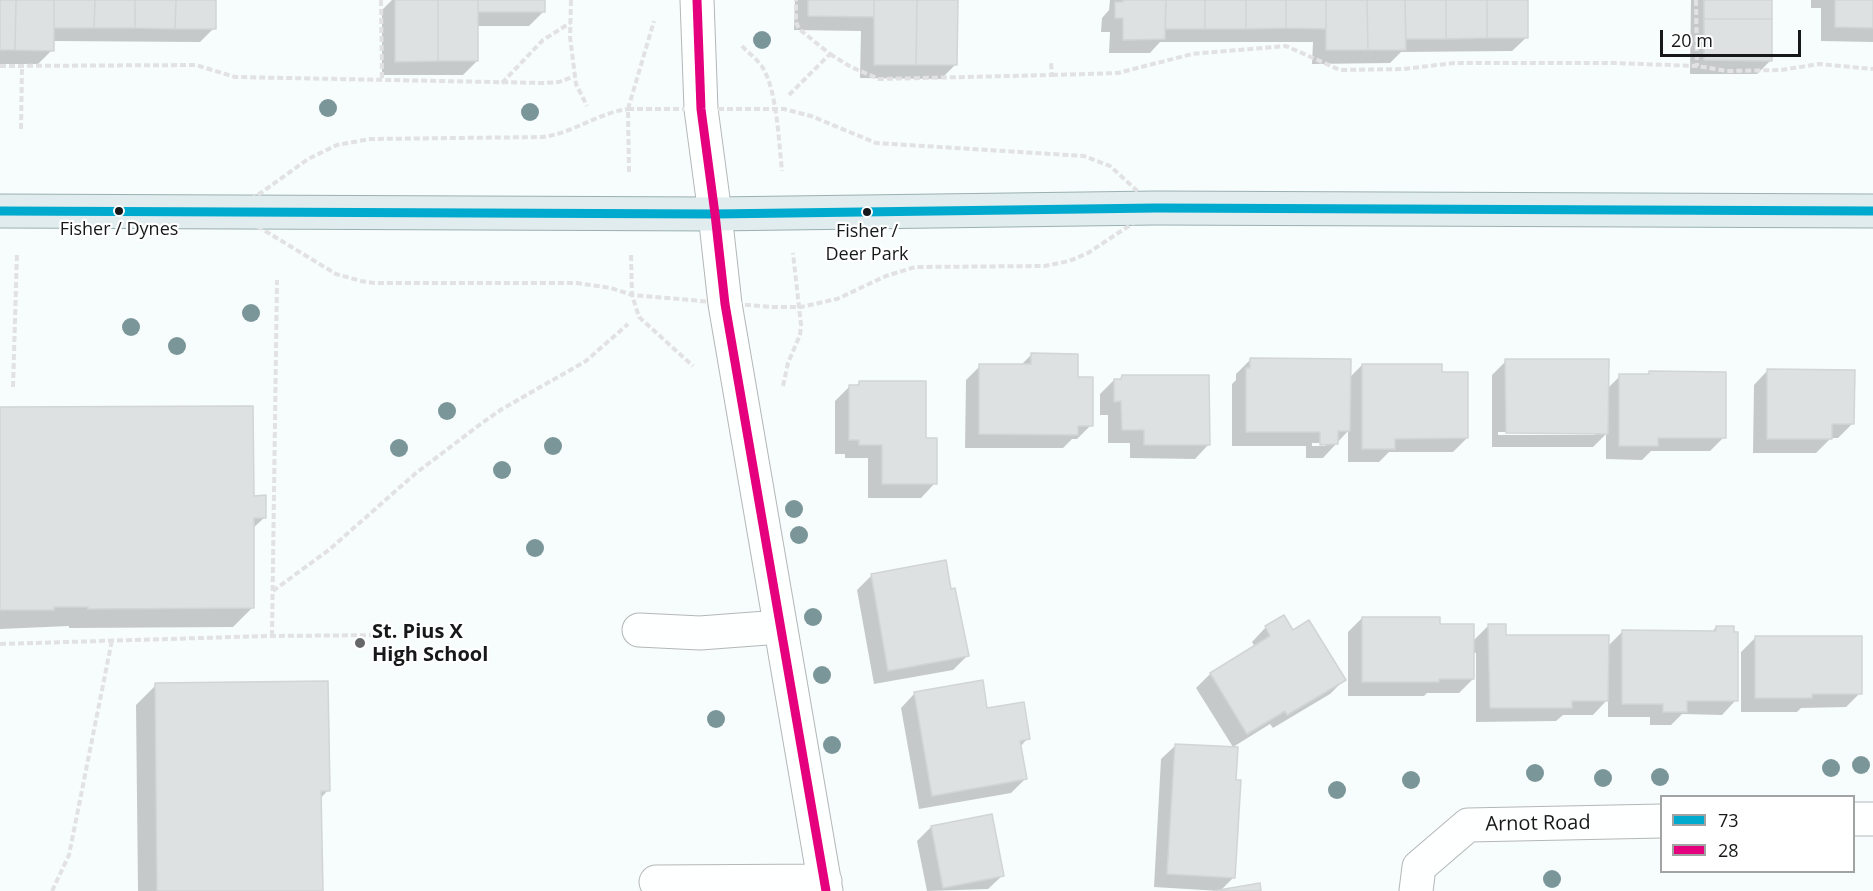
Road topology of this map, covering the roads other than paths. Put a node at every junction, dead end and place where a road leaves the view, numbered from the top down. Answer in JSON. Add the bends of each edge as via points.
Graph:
{"nodes":[{"id":1,"x":697,"y":0,"type":"edge"},
{"id":2,"x":9,"y":211,"type":"edge"},
{"id":3,"x":1873,"y":211,"type":"edge"},
{"id":4,"x":715,"y":214,"type":"junction"},
{"id":5,"x":780,"y":627,"type":"junction"},
{"id":6,"x":639,"y":630,"type":"dead end"},
{"id":7,"x":1855,"y":819,"type":"edge"},
{"id":8,"x":1873,"y":819,"type":"edge"},
{"id":9,"x":1660,"y":821,"type":"edge"},
{"id":10,"x":656,"y":882,"type":"dead end"},
{"id":11,"x":826,"y":886,"type":"edge"},
{"id":12,"x":1416,"y":891,"type":"edge"}],
"edges":[{"from":1,"to":4,"type":"street","via":[[701,109]]},
{"from":2,"to":4,"type":"main road"},
{"from":3,"to":4,"type":"main road","via":[[1156,208]]},
{"from":4,"to":5,"type":"street","via":[[724,304]]},
{"from":5,"to":6,"type":"street","via":[[700,633]]},
{"from":5,"to":11,"type":"street"},
{"from":7,"to":8,"type":"street"},
{"from":9,"to":12,"type":"street","name":"Arnot Road","via":[[1468,825],[1419,867]]},
{"from":10,"to":11,"type":"street"}]}
